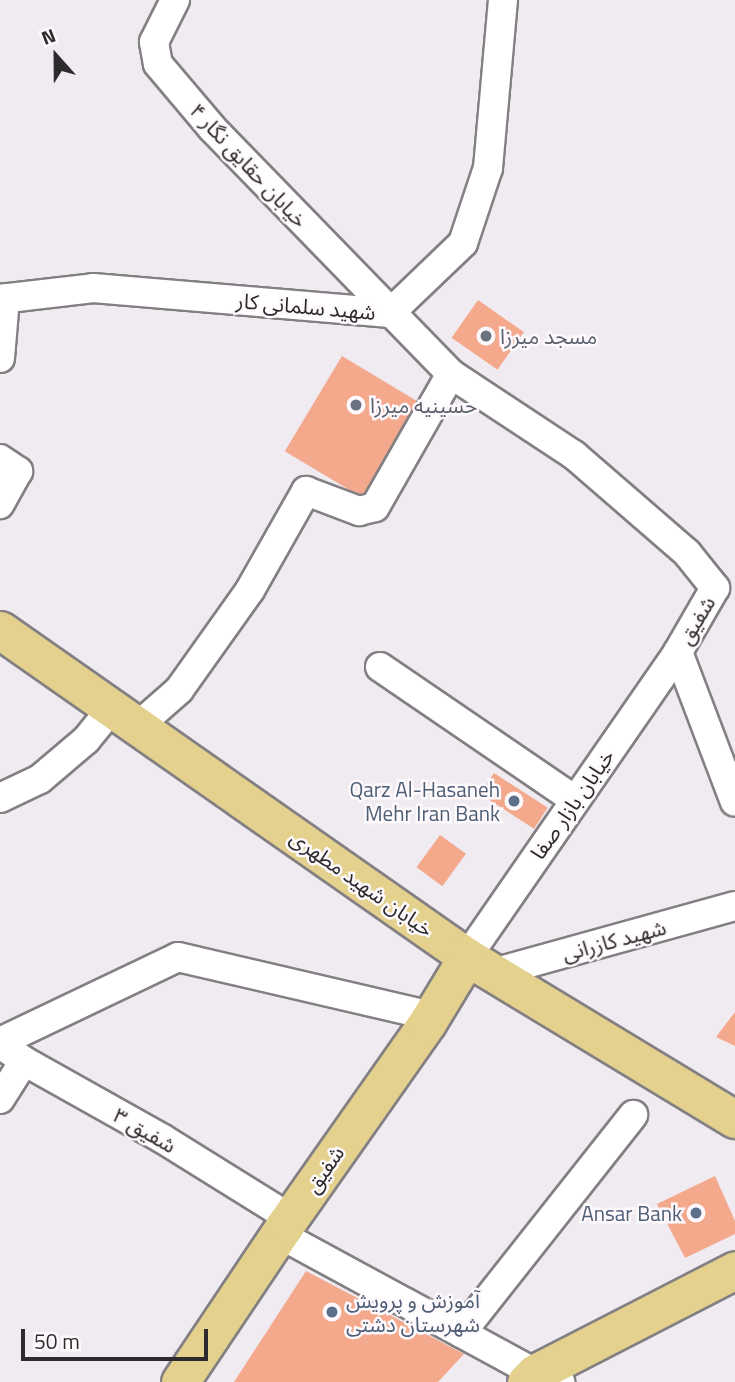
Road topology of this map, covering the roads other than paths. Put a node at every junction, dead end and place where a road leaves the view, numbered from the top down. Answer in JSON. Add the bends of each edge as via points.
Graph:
{"nodes":[{"id":1,"x":175,"y":0,"type":"edge"},
{"id":2,"x":503,"y":0,"type":"edge"},
{"id":3,"x":2,"y":298,"type":"edge"},
{"id":4,"x":390,"y":313,"type":"junction"},
{"id":5,"x":0,"y":358,"type":"edge"},
{"id":6,"x":451,"y":374,"type":"junction"},
{"id":7,"x":0,"y":459,"type":"edge"},
{"id":8,"x":0,"y":504,"type":"edge"},
{"id":9,"x":725,"y":583,"type":"edge"},
{"id":10,"x":0,"y":630,"type":"edge"},
{"id":11,"x":678,"y":652,"type":"junction"},
{"id":12,"x":380,"y":667,"type":"dead end"},
{"id":13,"x":125,"y":717,"type":"junction"},
{"id":14,"x":0,"y":798,"type":"edge"},
{"id":15,"x":575,"y":800,"type":"junction"},
{"id":16,"x":735,"y":802,"type":"edge"},
{"id":17,"x":735,"y":906,"type":"edge"},
{"id":18,"x":480,"y":965,"type":"junction"},
{"id":19,"x":431,"y":1016,"type":"junction"},
{"id":20,"x":0,"y":1043,"type":"edge"},
{"id":21,"x":24,"y":1061,"type":"junction"},
{"id":22,"x":0,"y":1099,"type":"edge"},
{"id":23,"x":633,"y":1115,"type":"dead end"},
{"id":24,"x":735,"y":1119,"type":"edge"},
{"id":25,"x":284,"y":1226,"type":"junction"},
{"id":26,"x":735,"y":1270,"type":"edge"},
{"id":27,"x":461,"y":1333,"type":"junction"},
{"id":28,"x":541,"y":1379,"type":"edge"},
{"id":29,"x":180,"y":1382,"type":"edge"}],
"edges":[{"from":1,"to":4,"type":"street","name":"خیابان حقایق نگار ۴","via":[[154,42],[158,64],[212,128]]},
{"from":2,"to":4,"type":"street","name":"شهید سلمانی کار","via":[[488,169],[463,243]]},
{"from":3,"to":4,"type":"street","name":"شهید سلمانی کار","via":[[93,288]]},
{"from":3,"to":5,"type":"street"},
{"from":4,"to":6,"type":"street","name":"خیابان حقایق نگار ۴"},
{"from":6,"to":9,"type":"street","name":"خیابان حقایق نگار ۴","via":[[574,455]]},
{"from":6,"to":13,"type":"street","via":[[375,507],[359,510],[306,491],[250,590],[178,690]]},
{"from":7,"to":8,"type":"street","via":[[18,471]]},
{"from":9,"to":11,"type":"street","name":"شفیق"},
{"from":10,"to":13,"type":"main road","name":"خیابان شهید مطهری"},
{"from":11,"to":15,"type":"street","name":"خیابان بازار صفا"},
{"from":11,"to":16,"type":"street"},
{"from":12,"to":15,"type":"street"},
{"from":13,"to":14,"type":"street","via":[[86,740],[40,779]]},
{"from":13,"to":18,"type":"main road","name":"خیابان شهید مطهری"},
{"from":15,"to":18,"type":"street","name":"خیابان بازار صفا"},
{"from":17,"to":18,"type":"street","name":"شهید کازرانی"},
{"from":18,"to":19,"type":"main road","name":"شفیق"},
{"from":18,"to":24,"type":"main road","name":"خیابان شهید مطهری"},
{"from":19,"to":20,"type":"street","via":[[178,957]]},
{"from":19,"to":25,"type":"main road","name":"شفیق"},
{"from":20,"to":21,"type":"street","name":"شفیق ۳"},
{"from":21,"to":22,"type":"street"},
{"from":21,"to":25,"type":"street","name":"شفیق ۳","via":[[163,1139]]},
{"from":23,"to":27,"type":"street"},
{"from":25,"to":27,"type":"street","name":"شفیق ۳"},
{"from":25,"to":29,"type":"main road","name":"شفیق"},
{"from":26,"to":28,"type":"main road"},
{"from":27,"to":28,"type":"street","name":"شفیق ۳"}]}
